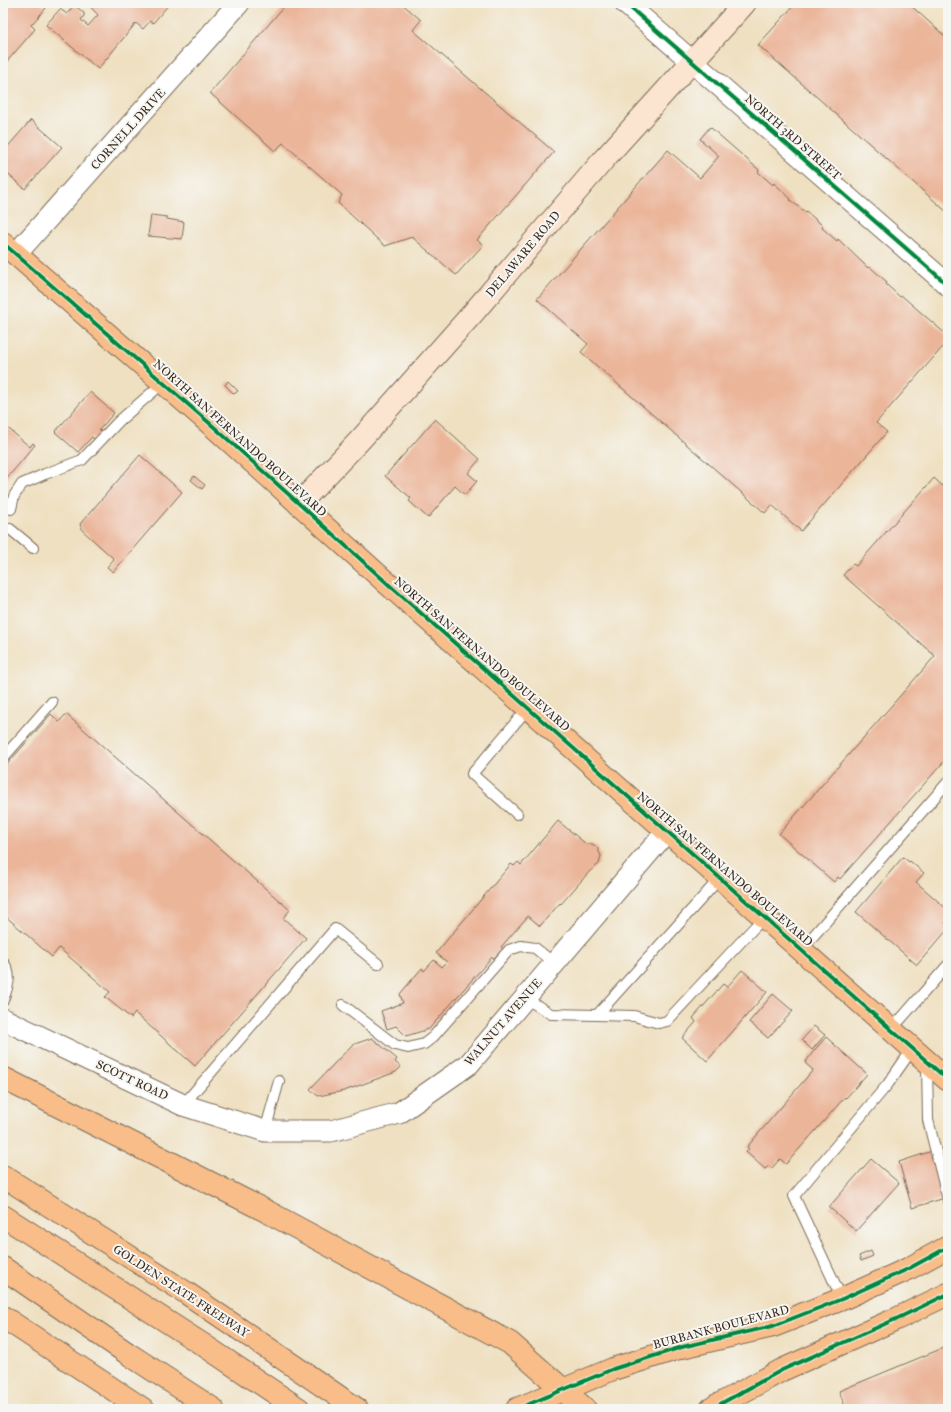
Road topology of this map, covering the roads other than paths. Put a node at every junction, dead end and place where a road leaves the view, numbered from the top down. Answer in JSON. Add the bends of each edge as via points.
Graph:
{"nodes":[{"id":1,"x":239,"y":3,"type":"edge"},
{"id":2,"x":625,"y":3,"type":"edge"},
{"id":3,"x":745,"y":3,"type":"edge"},
{"id":4,"x":692,"y":61,"type":"junction"},
{"id":5,"x":10,"y":248,"type":"edge"},
{"id":6,"x":948,"y":285,"type":"edge"},
{"id":7,"x":163,"y":382,"type":"junction"},
{"id":8,"x":298,"y":504,"type":"junction"},
{"id":9,"x":11,"y":509,"type":"dead end"},
{"id":10,"x":10,"y":529,"type":"dead end"},
{"id":11,"x":33,"y":548,"type":"dead end"},
{"id":12,"x":52,"y":702,"type":"dead end"},
{"id":13,"x":528,"y":708,"type":"junction"},
{"id":14,"x":3,"y":758,"type":"edge"},
{"id":15,"x":948,"y":782,"type":"edge"},
{"id":16,"x":517,"y":814,"type":"dead end"},
{"id":17,"x":667,"y":831,"type":"junction"},
{"id":18,"x":720,"y":878,"type":"junction"},
{"id":19,"x":764,"y":918,"type":"junction"},
{"id":20,"x":801,"y":950,"type":"junction"},
{"id":21,"x":3,"y":962,"type":"edge"},
{"id":22,"x":378,"y":964,"type":"dead end"},
{"id":23,"x":554,"y":964,"type":"junction"},
{"id":24,"x":948,"y":965,"type":"edge"},
{"id":25,"x":525,"y":998,"type":"junction"},
{"id":26,"x":3,"y":1000,"type":"edge"},
{"id":27,"x":344,"y":1005,"type":"dead end"},
{"id":28,"x":597,"y":1015,"type":"junction"},
{"id":29,"x":3,"y":1019,"type":"edge"},
{"id":30,"x":892,"y":1029,"type":"junction"},
{"id":31,"x":920,"y":1055,"type":"junction"},
{"id":32,"x":3,"y":1078,"type":"edge"},
{"id":33,"x":948,"y":1080,"type":"edge"},
{"id":34,"x":279,"y":1081,"type":"dead end"},
{"id":35,"x":183,"y":1104,"type":"junction"},
{"id":36,"x":265,"y":1131,"type":"junction"},
{"id":37,"x":3,"y":1176,"type":"edge"},
{"id":38,"x":948,"y":1200,"type":"edge"},
{"id":39,"x":3,"y":1216,"type":"edge"},
{"id":40,"x":948,"y":1247,"type":"edge"},
{"id":41,"x":3,"y":1268,"type":"edge"},
{"id":42,"x":948,"y":1294,"type":"edge"},
{"id":43,"x":842,"y":1299,"type":"junction"},
{"id":44,"x":3,"y":1317,"type":"edge"},
{"id":45,"x":564,"y":1389,"type":"junction"},
{"id":46,"x":715,"y":1408,"type":"edge"},
{"id":47,"x":143,"y":1409,"type":"edge"},
{"id":48,"x":213,"y":1409,"type":"edge"},
{"id":49,"x":299,"y":1409,"type":"edge"},
{"id":50,"x":357,"y":1409,"type":"edge"},
{"id":51,"x":517,"y":1409,"type":"edge"},
{"id":52,"x":585,"y":1409,"type":"edge"}],
"edges":[{"from":1,"to":5,"type":"street","name":"CORNELL DRIVE"},
{"from":2,"to":4,"type":"street","name":"NORTH 3RD STREET"},
{"from":3,"to":4,"type":"street","name":"DELAWARE ROAD"},
{"from":4,"to":6,"type":"street","name":"NORTH 3RD STREET"},
{"from":4,"to":8,"type":"street","name":"DELAWARE ROAD","via":[[458,330]]},
{"from":5,"to":7,"type":"main road","name":"NORTH SAN FERNANDO BOULEVARD"},
{"from":7,"to":8,"type":"main road","name":"NORTH SAN FERNANDO BOULEVARD"},
{"from":7,"to":9,"type":"lane","via":[[119,421],[82,460],[22,484],[14,496]]},
{"from":8,"to":13,"type":"main road","name":"NORTH SAN FERNANDO BOULEVARD"},
{"from":10,"to":11,"type":"lane"},
{"from":12,"to":14,"type":"lane"},
{"from":13,"to":16,"type":"lane","via":[[472,774]]},
{"from":13,"to":17,"type":"main road","name":"NORTH SAN FERNANDO BOULEVARD"},
{"from":15,"to":20,"type":"lane"},
{"from":17,"to":18,"type":"main road","name":"NORTH SAN FERNANDO BOULEVARD"},
{"from":17,"to":23,"type":"street","name":"WALNUT AVENUE"},
{"from":18,"to":19,"type":"main road","name":"NORTH SAN FERNANDO BOULEVARD"},
{"from":18,"to":28,"type":"lane"},
{"from":19,"to":20,"type":"main road","name":"NORTH SAN FERNANDO BOULEVARD"},
{"from":19,"to":28,"type":"lane","via":[[667,1021],[659,1023],[634,1016]]},
{"from":20,"to":30,"type":"main road","name":"NORTH SAN FERNANDO BOULEVARD"},
{"from":21,"to":26,"type":"lane","via":[[9,973],[9,983]]},
{"from":22,"to":35,"type":"lane","via":[[335,929]]},
{"from":23,"to":25,"type":"street","name":"WALNUT AVENUE"},
{"from":23,"to":27,"type":"lane","via":[[535,948],[521,946],[509,950],[433,1037],[424,1044],[408,1048],[395,1045]]},
{"from":24,"to":30,"type":"lane"},
{"from":25,"to":28,"type":"lane","via":[[551,1014]]},
{"from":25,"to":36,"type":"street","name":"WALNUT AVENUE","via":[[469,1064],[399,1113],[331,1131]]},
{"from":29,"to":35,"type":"street","name":"SCOTT ROAD"},
{"from":30,"to":31,"type":"main road","name":"NORTH SAN FERNANDO BOULEVARD"},
{"from":31,"to":33,"type":"main road","name":"NORTH SAN FERNANDO BOULEVARD"},
{"from":31,"to":38,"type":"lane","via":[[928,1120]]},
{"from":31,"to":43,"type":"lane","via":[[888,1084],[794,1196]]},
{"from":32,"to":45,"type":"main road","via":[[268,1212],[510,1343]]},
{"from":34,"to":36,"type":"lane"},
{"from":35,"to":36,"type":"street","name":"SCOTT ROAD"},
{"from":37,"to":50,"type":"main road","name":"GOLDEN STATE FREEWAY","via":[[185,1292]]},
{"from":39,"to":49,"type":"main road"},
{"from":40,"to":43,"type":"main road","name":"BURBANK BOULEVARD","via":[[908,1269]]},
{"from":41,"to":48,"type":"main road"},
{"from":42,"to":46,"type":"main road","via":[[782,1370]]},
{"from":43,"to":45,"type":"main road","name":"BURBANK BOULEVARD","via":[[773,1326],[682,1347],[613,1369]]},
{"from":44,"to":47,"type":"main road"},
{"from":45,"to":51,"type":"main road","name":"BURBANK BOULEVARD"},
{"from":45,"to":52,"type":"main road"}]}
